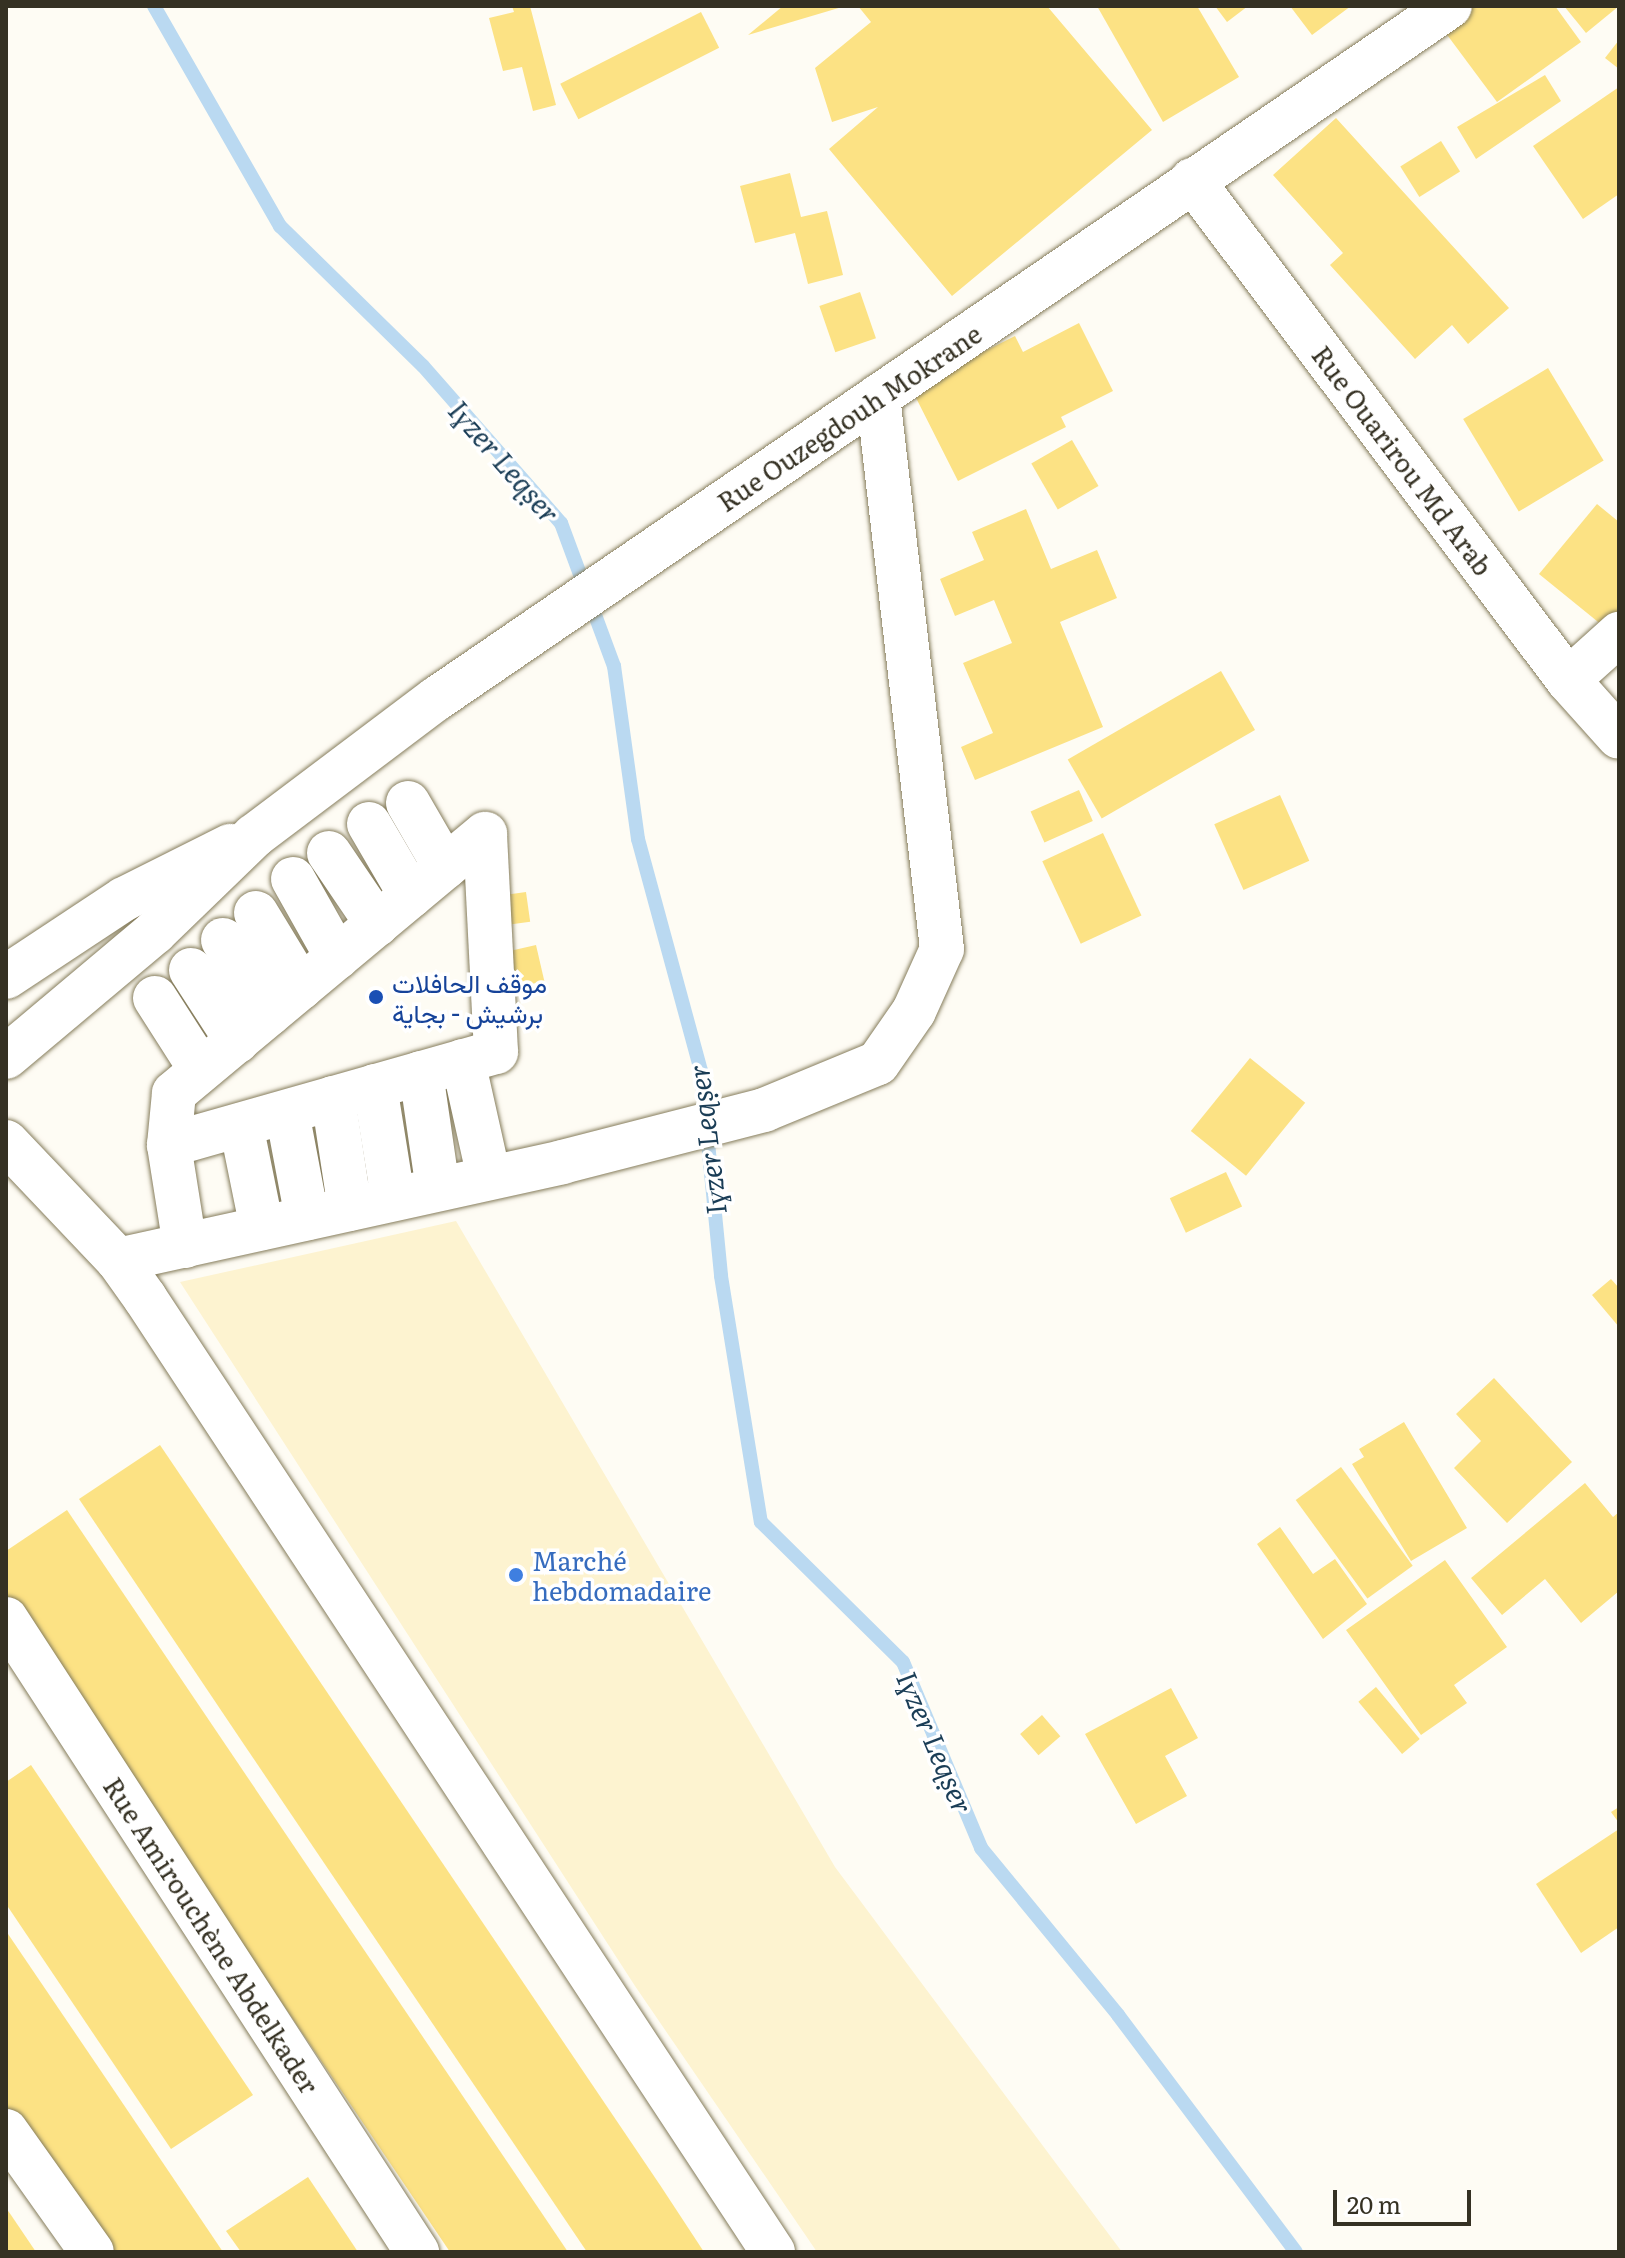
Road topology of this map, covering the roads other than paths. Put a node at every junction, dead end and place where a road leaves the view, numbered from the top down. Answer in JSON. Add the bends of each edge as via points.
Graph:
{"nodes":[{"id":1,"x":1424,"y":13,"type":"edge"},
{"id":2,"x":1192,"y":180,"type":"junction"},
{"id":3,"x":878,"y":397,"type":"junction"},
{"id":4,"x":1619,"y":634,"type":"edge"},
{"id":5,"x":1568,"y":680,"type":"junction"},
{"id":6,"x":1619,"y":737,"type":"edge"},
{"id":7,"x":408,"y":803,"type":"dead end"},
{"id":8,"x":369,"y":824,"type":"dead end"},
{"id":9,"x":254,"y":836,"type":"junction"},
{"id":10,"x":329,"y":853,"type":"dead end"},
{"id":11,"x":445,"y":867,"type":"junction"},
{"id":12,"x":293,"y":879,"type":"dead end"},
{"id":13,"x":411,"y":896,"type":"junction"},
{"id":14,"x":256,"y":913,"type":"dead end"},
{"id":15,"x":377,"y":924,"type":"junction"},
{"id":16,"x":223,"y":940,"type":"dead end"},
{"id":17,"x":337,"y":957,"type":"junction"},
{"id":18,"x":191,"y":970,"type":"dead end"},
{"id":19,"x":6,"y":977,"type":"edge"},
{"id":20,"x":155,"y":998,"type":"dead end"},
{"id":21,"x":269,"y":1014,"type":"junction"},
{"id":22,"x":6,"y":1057,"type":"edge"},
{"id":23,"x":463,"y":1061,"type":"junction"},
{"id":24,"x":201,"y":1070,"type":"junction"},
{"id":25,"x":421,"y":1073,"type":"junction"},
{"id":26,"x":375,"y":1086,"type":"junction"},
{"id":27,"x":333,"y":1098,"type":"junction"},
{"id":28,"x":287,"y":1112,"type":"junction"},
{"id":29,"x":241,"y":1125,"type":"junction"},
{"id":30,"x":6,"y":1142,"type":"edge"},
{"id":31,"x":169,"y":1145,"type":"junction"},
{"id":32,"x":489,"y":1177,"type":"junction"},
{"id":33,"x":438,"y":1189,"type":"junction"},
{"id":34,"x":393,"y":1199,"type":"junction"},
{"id":35,"x":350,"y":1209,"type":"junction"},
{"id":36,"x":307,"y":1218,"type":"junction"},
{"id":37,"x":262,"y":1228,"type":"junction"},
{"id":38,"x":185,"y":1246,"type":"junction"},
{"id":39,"x":118,"y":1260,"type":"junction"},
{"id":40,"x":6,"y":1619,"type":"edge"},
{"id":41,"x":6,"y":2131,"type":"edge"},
{"id":42,"x":92,"y":2252,"type":"edge"},
{"id":43,"x":417,"y":2252,"type":"edge"},
{"id":44,"x":773,"y":2252,"type":"edge"}],
"edges":[{"from":1,"to":2,"type":"street","name":"Rue Ouzegdouh Mokrane"},
{"from":2,"to":3,"type":"street","name":"Rue Ouzegdouh Mokrane"},
{"from":2,"to":5,"type":"street","name":"Rue Ouarirou Md Arab"},
{"from":3,"to":9,"type":"street","name":"Rue Ouzegdouh Mokrane","via":[[436,699]]},
{"from":3,"to":32,"type":"street","via":[[942,949],[914,1011],[878,1063],[764,1110]]},
{"from":4,"to":5,"type":"street"},
{"from":5,"to":6,"type":"street","name":"Rue Ouarirou Md Arab"},
{"from":7,"to":11,"type":"street"},
{"from":8,"to":13,"type":"street"},
{"from":9,"to":19,"type":"street","name":"Rue Ouzegdouh Mokrane","via":[[124,899]]},
{"from":9,"to":22,"type":"street","name":"Rue Ouzegdouh Mokrane","via":[[155,932]]},
{"from":10,"to":15,"type":"street"},
{"from":11,"to":13,"type":"street"},
{"from":11,"to":23,"type":"street","via":[[485,834],[496,1052]]},
{"from":12,"to":17,"type":"street"},
{"from":13,"to":15,"type":"street"},
{"from":14,"to":21,"type":"street"},
{"from":15,"to":17,"type":"street"},
{"from":16,"to":21,"type":"street"},
{"from":17,"to":21,"type":"street"},
{"from":18,"to":21,"type":"street"},
{"from":20,"to":24,"type":"street"},
{"from":21,"to":24,"type":"street"},
{"from":23,"to":25,"type":"street"},
{"from":23,"to":32,"type":"street"},
{"from":24,"to":31,"type":"street","via":[[174,1093]]},
{"from":25,"to":26,"type":"street"},
{"from":25,"to":33,"type":"street"},
{"from":26,"to":27,"type":"street"},
{"from":26,"to":34,"type":"street"},
{"from":27,"to":28,"type":"street"},
{"from":27,"to":35,"type":"street"},
{"from":28,"to":29,"type":"street"},
{"from":28,"to":36,"type":"street"},
{"from":29,"to":31,"type":"street"},
{"from":29,"to":37,"type":"street"},
{"from":30,"to":39,"type":"street"},
{"from":31,"to":38,"type":"street"},
{"from":32,"to":33,"type":"street"},
{"from":33,"to":34,"type":"street"},
{"from":34,"to":35,"type":"street"},
{"from":35,"to":36,"type":"street"},
{"from":36,"to":37,"type":"street"},
{"from":37,"to":38,"type":"street"},
{"from":38,"to":39,"type":"street"},
{"from":39,"to":44,"type":"street"},
{"from":40,"to":43,"type":"street","name":"Rue Amirouchène Abdelkader"},
{"from":41,"to":42,"type":"street"}]}
